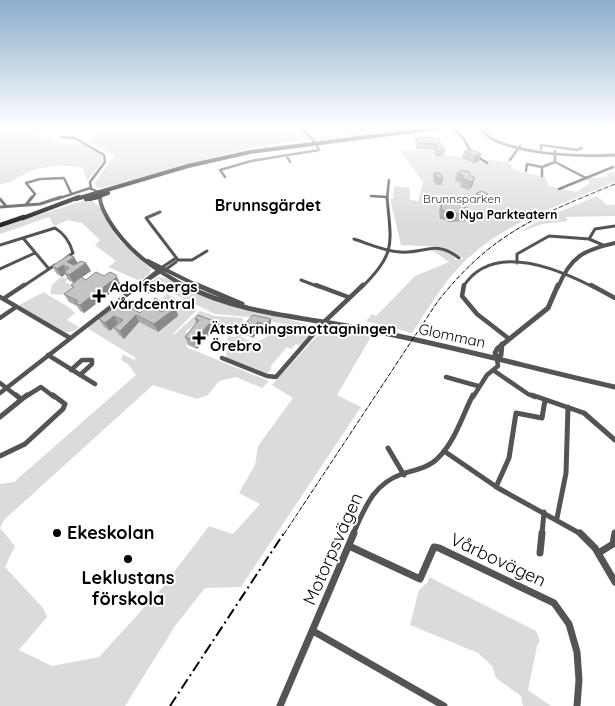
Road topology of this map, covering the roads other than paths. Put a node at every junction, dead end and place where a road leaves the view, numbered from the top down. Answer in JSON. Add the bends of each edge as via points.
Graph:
{"nodes":[{"id":1,"x":105,"y":161,"type":"edge"},
{"id":2,"x":210,"y":161,"type":"edge"},
{"id":3,"x":251,"y":161,"type":"edge"},
{"id":4,"x":484,"y":161,"type":"edge"},
{"id":5,"x":555,"y":162,"type":"joint"},
{"id":6,"x":487,"y":163,"type":"dead end"},
{"id":7,"x":542,"y":167,"type":"junction"},
{"id":8,"x":613,"y":167,"type":"dead end"},
{"id":9,"x":526,"y":171,"type":"dead end"},
{"id":10,"x":542,"y":176,"type":"dead end"},
{"id":11,"x":225,"y":177,"type":"dead end"},
{"id":12,"x":586,"y":178,"type":"junction"},
{"id":13,"x":388,"y":180,"type":"dead end"},
{"id":14,"x":90,"y":188,"type":"junction"},
{"id":15,"x":559,"y":188,"type":"dead end"},
{"id":16,"x":71,"y":193,"type":"junction"},
{"id":17,"x":96,"y":195,"type":"junction"},
{"id":18,"x":371,"y":196,"type":"dead end"},
{"id":19,"x":387,"y":197,"type":"junction"},
{"id":20,"x":0,"y":198,"type":"edge"},
{"id":21,"x":5,"y":204,"type":"junction"},
{"id":22,"x":26,"y":205,"type":"junction"},
{"id":23,"x":0,"y":207,"type":"edge"},
{"id":24,"x":160,"y":212,"type":"dead end"},
{"id":25,"x":0,"y":225,"type":"edge"},
{"id":26,"x":615,"y":226,"type":"edge"},
{"id":27,"x":23,"y":238,"type":"junction"},
{"id":28,"x":354,"y":239,"type":"dead end"},
{"id":29,"x":589,"y":239,"type":"junction"},
{"id":30,"x":615,"y":243,"type":"edge"},
{"id":31,"x":0,"y":245,"type":"edge"},
{"id":32,"x":604,"y":245,"type":"junction"},
{"id":33,"x":391,"y":250,"type":"junction"},
{"id":34,"x":207,"y":251,"type":"dead end"},
{"id":35,"x":35,"y":253,"type":"junction"},
{"id":36,"x":459,"y":258,"type":"dead end"},
{"id":37,"x":178,"y":259,"type":"junction"},
{"id":38,"x":517,"y":263,"type":"junction"},
{"id":39,"x":0,"y":269,"type":"edge"},
{"id":40,"x":49,"y":269,"type":"junction"},
{"id":41,"x":161,"y":270,"type":"junction"},
{"id":42,"x":564,"y":272,"type":"junction"},
{"id":43,"x":301,"y":280,"type":"dead end"},
{"id":44,"x":348,"y":297,"type":"junction"},
{"id":45,"x":2,"y":298,"type":"edge"},
{"id":46,"x":615,"y":298,"type":"edge"},
{"id":47,"x":16,"y":307,"type":"junction"},
{"id":48,"x":0,"y":318,"type":"edge"},
{"id":49,"x":323,"y":323,"type":"junction"},
{"id":50,"x":70,"y":338,"type":"junction"},
{"id":51,"x":508,"y":338,"type":"junction"},
{"id":52,"x":48,"y":356,"type":"junction"},
{"id":53,"x":222,"y":358,"type":"dead end"},
{"id":54,"x":497,"y":359,"type":"junction"},
{"id":55,"x":71,"y":370,"type":"junction"},
{"id":56,"x":493,"y":370,"type":"junction"},
{"id":57,"x":80,"y":375,"type":"junction"},
{"id":58,"x":446,"y":377,"type":"dead end"},
{"id":59,"x":0,"y":383,"type":"edge"},
{"id":60,"x":95,"y":384,"type":"dead end"},
{"id":61,"x":478,"y":386,"type":"junction"},
{"id":62,"x":615,"y":387,"type":"edge"},
{"id":63,"x":6,"y":388,"type":"junction"},
{"id":64,"x":0,"y":393,"type":"edge"},
{"id":65,"x":21,"y":399,"type":"junction"},
{"id":66,"x":545,"y":400,"type":"junction"},
{"id":67,"x":568,"y":407,"type":"junction"},
{"id":68,"x":0,"y":417,"type":"edge"},
{"id":69,"x":615,"y":440,"type":"edge"},
{"id":70,"x":388,"y":448,"type":"dead end"},
{"id":71,"x":444,"y":451,"type":"junction"},
{"id":72,"x":0,"y":456,"type":"edge"},
{"id":73,"x":404,"y":475,"type":"junction"},
{"id":74,"x":496,"y":487,"type":"junction"},
{"id":75,"x":544,"y":512,"type":"junction"},
{"id":76,"x":557,"y":518,"type":"junction"},
{"id":77,"x":615,"y":533,"type":"edge"},
{"id":78,"x":349,"y":546,"type":"junction"},
{"id":79,"x":600,"y":552,"type":"junction"},
{"id":80,"x":540,"y":553,"type":"dead end"},
{"id":81,"x":615,"y":582,"type":"edge"},
{"id":82,"x":313,"y":631,"type":"junction"},
{"id":83,"x":280,"y":706,"type":"edge"},
{"id":84,"x":444,"y":706,"type":"edge"},
{"id":85,"x":577,"y":706,"type":"edge"}],
"edges":[{"from":1,"to":14,"type":"street","via":[[90,182]]},
{"from":2,"to":17,"type":"main road"},
{"from":3,"to":11,"type":"street","via":[[220,170]]},
{"from":4,"to":6,"type":"street"},
{"from":5,"to":7,"type":"street"},
{"from":5,"to":12,"type":"street"},
{"from":7,"to":9,"type":"street","via":[[527,164]]},
{"from":7,"to":10,"type":"street"},
{"from":8,"to":12,"type":"street"},
{"from":12,"to":15,"type":"street"},
{"from":13,"to":19,"type":"street"},
{"from":14,"to":16,"type":"street"},
{"from":14,"to":17,"type":"street"},
{"from":16,"to":22,"type":"street","via":[[45,203]]},
{"from":16,"to":22,"type":"street","via":[[64,178],[30,181],[26,183],[35,194]]},
{"from":17,"to":25,"type":"main road"},
{"from":17,"to":41,"type":"street","name":"Glomman","via":[[115,230],[141,256]]},
{"from":18,"to":19,"type":"street"},
{"from":19,"to":33,"type":"street"},
{"from":20,"to":21,"type":"street"},
{"from":21,"to":22,"type":"street"},
{"from":21,"to":23,"type":"street"},
{"from":24,"to":37,"type":"street","via":[[146,218]]},
{"from":26,"to":29,"type":"street","via":[[595,228]]},
{"from":27,"to":31,"type":"street"},
{"from":27,"to":35,"type":"street"},
{"from":27,"to":40,"type":"street","via":[[55,228],[68,238],[72,254]]},
{"from":28,"to":33,"type":"street"},
{"from":29,"to":32,"type":"street"},
{"from":29,"to":38,"type":"street","via":[[544,237],[517,254]]},
{"from":30,"to":32,"type":"street"},
{"from":32,"to":42,"type":"street","via":[[577,256]]},
{"from":33,"to":36,"type":"street","via":[[404,252],[435,246]]},
{"from":33,"to":44,"type":"street","via":[[380,269]]},
{"from":34,"to":37,"type":"street","via":[[192,260]]},
{"from":35,"to":39,"type":"street"},
{"from":35,"to":40,"type":"street"},
{"from":37,"to":41,"type":"street"},
{"from":38,"to":42,"type":"street"},
{"from":38,"to":51,"type":"street","via":[[498,262],[482,267],[461,292],[477,314]]},
{"from":40,"to":45,"type":"street"},
{"from":41,"to":49,"type":"street","name":"Glomman","via":[[199,293]]},
{"from":41,"to":50,"type":"street"},
{"from":42,"to":46,"type":"street"},
{"from":42,"to":51,"type":"street","via":[[548,308]]},
{"from":43,"to":44,"type":"street"},
{"from":44,"to":49,"type":"street"},
{"from":45,"to":47,"type":"street"},
{"from":47,"to":48,"type":"street"},
{"from":47,"to":50,"type":"street"},
{"from":49,"to":53,"type":"street","via":[[276,377]]},
{"from":49,"to":54,"type":"street","name":"Glomman"},
{"from":50,"to":52,"type":"street"},
{"from":51,"to":54,"type":"street","via":[[502,344],[501,355]]},
{"from":52,"to":55,"type":"street"},
{"from":52,"to":63,"type":"street"},
{"from":54,"to":56,"type":"street","name":"Motorpsvägen","via":[[498,366]]},
{"from":54,"to":62,"type":"street","name":"Glomman"},
{"from":55,"to":57,"type":"street"},
{"from":55,"to":57,"type":"street","via":[[82,360],[92,360]]},
{"from":56,"to":61,"type":"street","name":"Motorpsvägen"},
{"from":56,"to":66,"type":"street","via":[[528,394]]},
{"from":57,"to":60,"type":"street"},
{"from":58,"to":61,"type":"street"},
{"from":59,"to":63,"type":"street"},
{"from":61,"to":71,"type":"street","name":"Motorpsvägen"},
{"from":63,"to":64,"type":"street"},
{"from":63,"to":65,"type":"street"},
{"from":65,"to":68,"type":"street"},
{"from":65,"to":72,"type":"street","via":[[41,387],[66,407],[25,442]]},
{"from":66,"to":67,"type":"street"},
{"from":66,"to":74,"type":"street","via":[[542,418],[516,413],[509,458]]},
{"from":67,"to":69,"type":"street","via":[[591,418]]},
{"from":67,"to":76,"type":"street","via":[[566,472]]},
{"from":70,"to":73,"type":"street"},
{"from":71,"to":73,"type":"street","name":"Motorpsvägen","via":[[431,464]]},
{"from":71,"to":74,"type":"street"},
{"from":73,"to":78,"type":"street","name":"Motorpsvägen","via":[[375,491]]},
{"from":74,"to":75,"type":"street"},
{"from":75,"to":76,"type":"street"},
{"from":75,"to":80,"type":"street"},
{"from":76,"to":79,"type":"street","via":[[579,530]]},
{"from":77,"to":79,"type":"street","via":[[613,544]]},
{"from":78,"to":82,"type":"street","name":"Motorpsvägen"},
{"from":78,"to":85,"type":"street","name":"Vårbovägen","via":[[420,579],[434,547],[439,548],[554,603],[561,609],[573,640],[579,678]]},
{"from":79,"to":81,"type":"street"},
{"from":82,"to":83,"type":"street","name":"Motorpsvägen"},
{"from":82,"to":84,"type":"street"}]}
